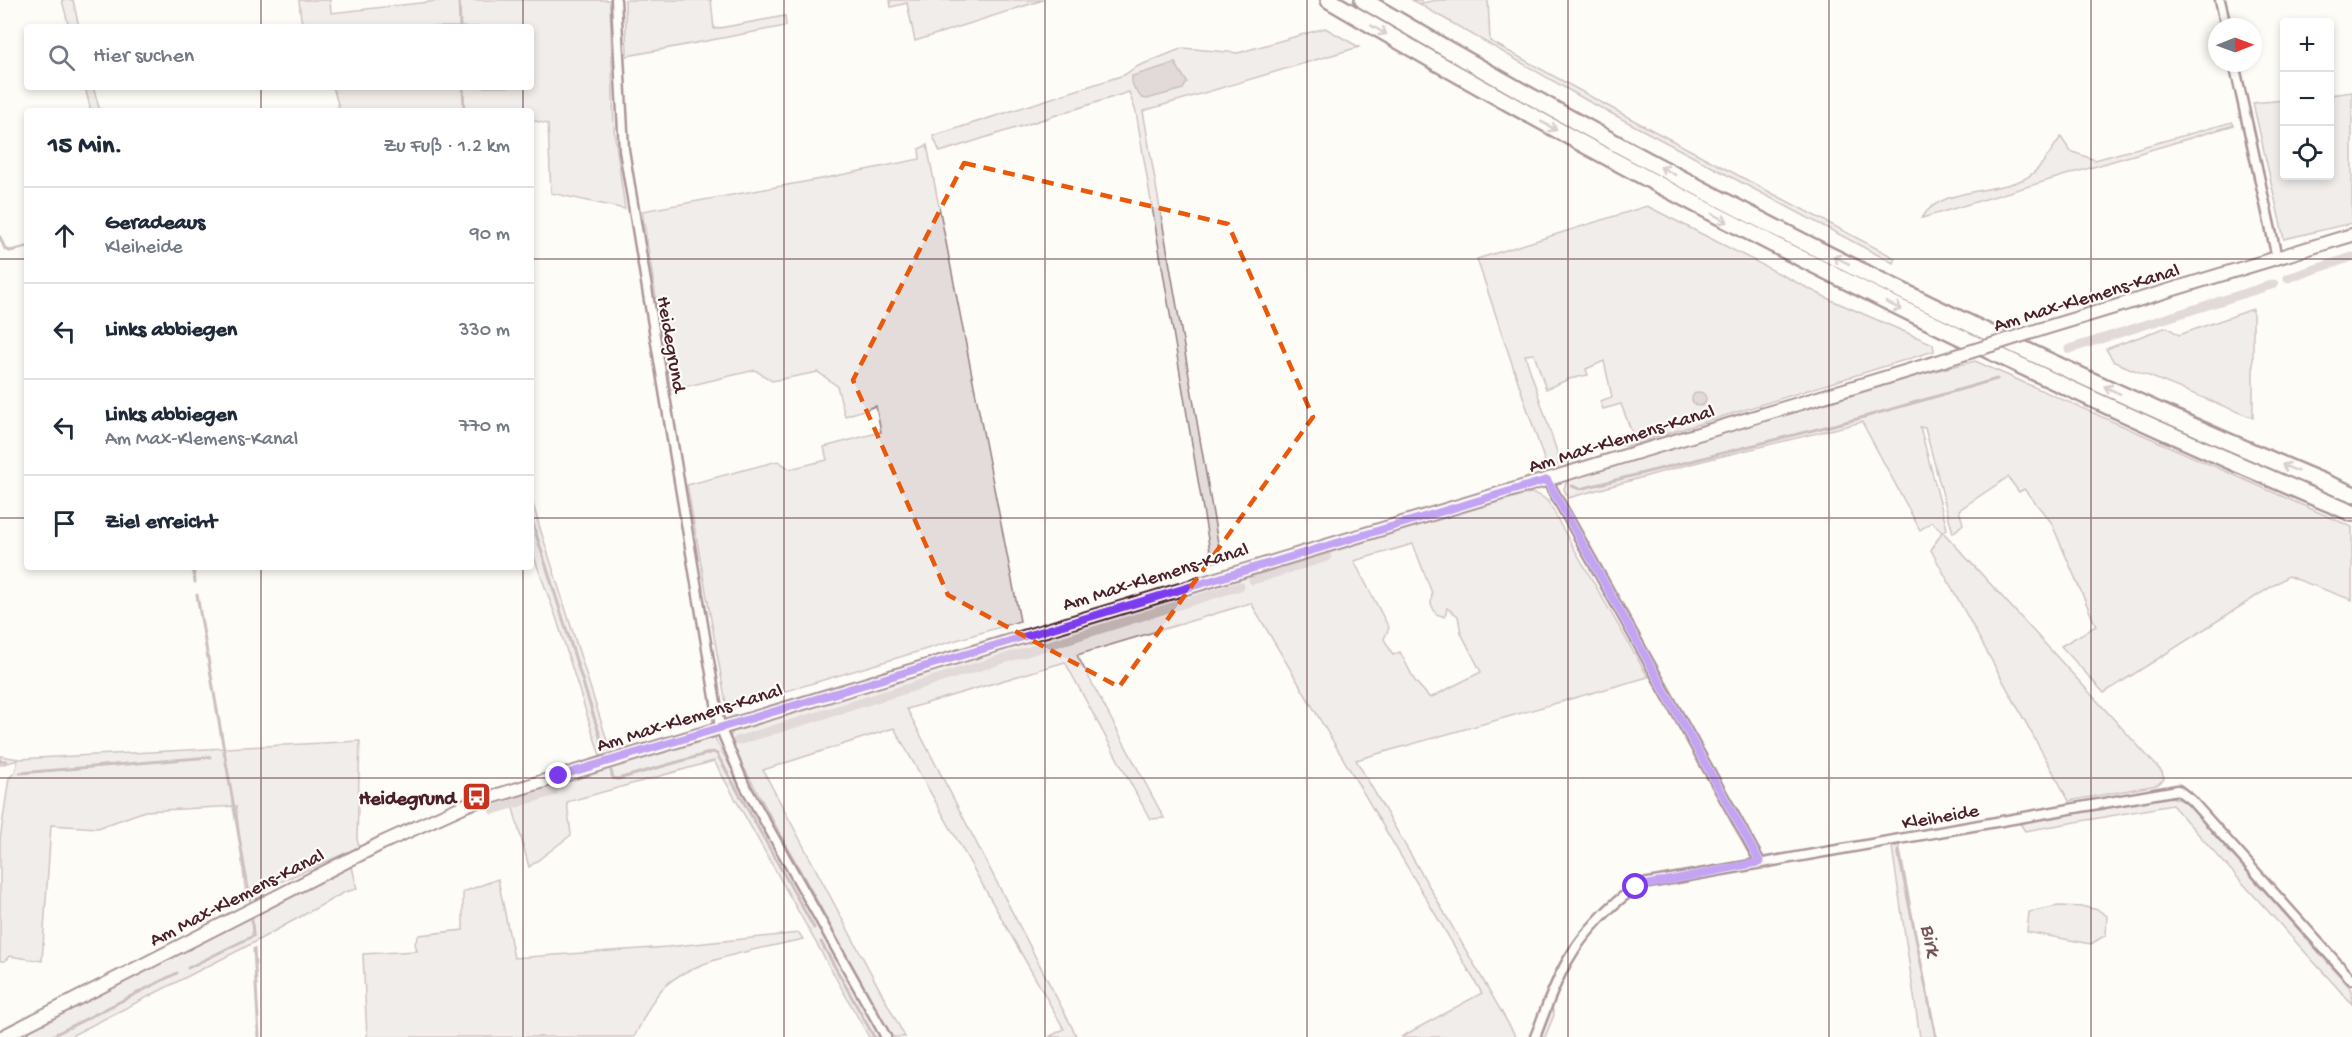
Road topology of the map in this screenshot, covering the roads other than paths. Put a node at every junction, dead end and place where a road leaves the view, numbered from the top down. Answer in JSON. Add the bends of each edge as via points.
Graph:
{"nodes":[{"id":1,"x":616,"y":0,"type":"edge"},
{"id":2,"x":1329,"y":0,"type":"edge"},
{"id":3,"x":1363,"y":0,"type":"edge"},
{"id":4,"x":2220,"y":0,"type":"edge"},
{"id":5,"x":2224,"y":18,"type":"edge"},
{"id":6,"x":2236,"y":72,"type":"edge"},
{"id":7,"x":2352,"y":235,"type":"edge"},
{"id":8,"x":2277,"y":258,"type":"junction"},
{"id":9,"x":1547,"y":480,"type":"junction"},
{"id":10,"x":2352,"y":494,"type":"edge"},
{"id":11,"x":2352,"y":513,"type":"edge"},
{"id":12,"x":720,"y":727,"type":"junction"},
{"id":13,"x":1760,"y":862,"type":"junction"},
{"id":14,"x":2352,"y":980,"type":"edge"},
{"id":15,"x":2,"y":1037,"type":"edge"},
{"id":16,"x":886,"y":1037,"type":"edge"},
{"id":17,"x":1534,"y":1037,"type":"edge"}],
"edges":[{"from":1,"to":12,"type":"street","name":"Heidegrund","via":[[624,150]]},
{"from":2,"to":11,"type":"highway","one_way":true,"via":[[1596,152],[1844,281],[2071,390]]},
{"from":10,"to":3,"type":"highway","one_way":true,"via":[[2110,389],[1830,255],[1618,144]]},
{"from":4,"to":5,"type":"street"},
{"from":6,"to":8,"type":"street"},
{"from":7,"to":8,"type":"main road","name":"Am Max-Klemens-Kanal"},
{"from":8,"to":9,"type":"main road","name":"Am Max-Klemens-Kanal","bridge":true},
{"from":9,"to":12,"type":"main road","name":"Am Max-Klemens-Kanal"},
{"from":9,"to":13,"type":"street"},
{"from":12,"to":15,"type":"main road","name":"Am Max-Klemens-Kanal","via":[[492,796],[435,818]]},
{"from":12,"to":16,"type":"street","name":"Heidegrund","via":[[744,783]]},
{"from":13,"to":14,"type":"street","name":"Kleiheide","via":[[2178,790]]},
{"from":13,"to":17,"type":"street","name":"Kleiheide","via":[[1650,882],[1623,896],[1567,961]]}]}
